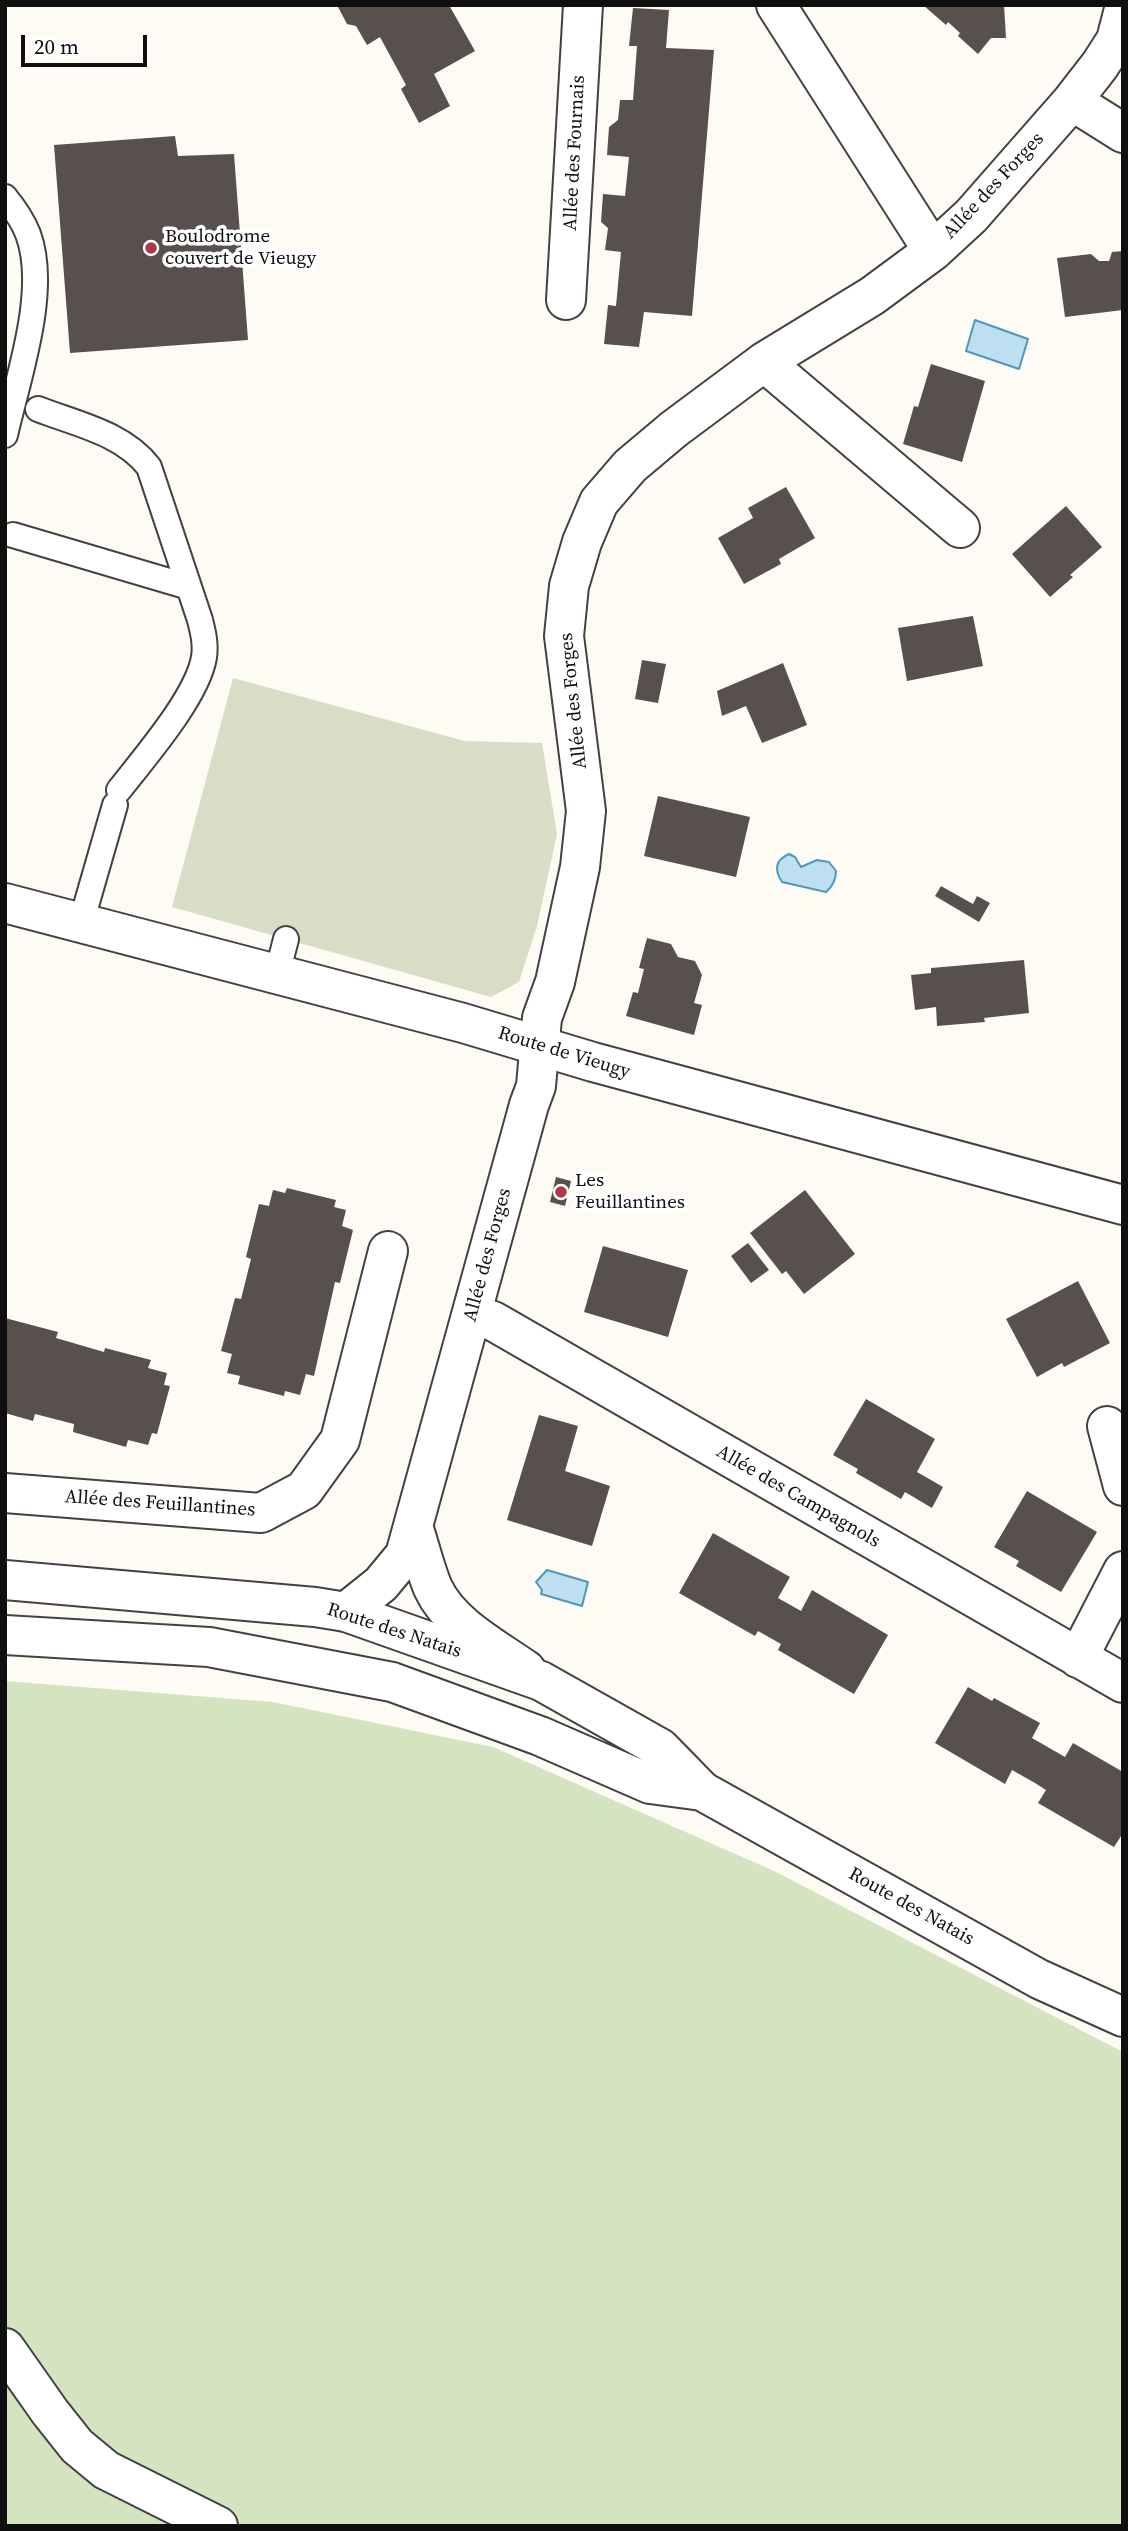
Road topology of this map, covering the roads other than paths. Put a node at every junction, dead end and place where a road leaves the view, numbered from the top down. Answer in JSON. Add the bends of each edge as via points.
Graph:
{"nodes":[{"id":1,"x":583,"y":5,"type":"edge"},
{"id":2,"x":776,"y":5,"type":"edge"},
{"id":3,"x":1123,"y":13,"type":"edge"},
{"id":4,"x":1072,"y":102,"type":"junction"},
{"id":5,"x":1123,"y":133,"type":"edge"},
{"id":6,"x":5,"y":197,"type":"edge"},
{"id":7,"x":933,"y":251,"type":"junction"},
{"id":8,"x":566,"y":300,"type":"dead end"},
{"id":9,"x":764,"y":362,"type":"junction"},
{"id":10,"x":38,"y":409,"type":"dead end"},
{"id":11,"x":5,"y":435,"type":"edge"},
{"id":12,"x":960,"y":528,"type":"dead end"},
{"id":13,"x":13,"y":536,"type":"dead end"},
{"id":14,"x":190,"y":587,"type":"junction"},
{"id":15,"x":5,"y":903,"type":"edge"},
{"id":16,"x":81,"y":923,"type":"junction"},
{"id":17,"x":540,"y":1046,"type":"junction"},
{"id":18,"x":1123,"y":1205,"type":"edge"},
{"id":19,"x":388,"y":1251,"type":"dead end"},
{"id":20,"x":473,"y":1314,"type":"junction"},
{"id":21,"x":1107,"y":1426,"type":"dead end"},
{"id":22,"x":1123,"y":1486,"type":"edge"},
{"id":23,"x":5,"y":1493,"type":"edge"},
{"id":24,"x":413,"y":1526,"type":"junction"},
{"id":25,"x":1123,"y":1571,"type":"edge"},
{"id":26,"x":5,"y":1580,"type":"edge"},
{"id":27,"x":346,"y":1612,"type":"junction"},
{"id":28,"x":5,"y":1634,"type":"edge"},
{"id":29,"x":209,"y":1647,"type":"junction"},
{"id":30,"x":1078,"y":1658,"type":"junction"},
{"id":31,"x":541,"y":1681,"type":"junction"},
{"id":32,"x":1123,"y":1683,"type":"edge"},
{"id":33,"x":702,"y":1791,"type":"junction"},
{"id":34,"x":1123,"y":2017,"type":"edge"},
{"id":35,"x":5,"y":2348,"type":"edge"},
{"id":36,"x":218,"y":2526,"type":"edge"}],
"edges":[{"from":1,"to":8,"type":"street","name":"Allée des Fournais"},
{"from":2,"to":7,"type":"street"},
{"from":3,"to":4,"type":"street","name":"Allée des Forges","via":[[1116,40]]},
{"from":4,"to":5,"type":"street"},
{"from":4,"to":7,"type":"street","name":"Allée des Forges","via":[[971,216]]},
{"from":6,"to":11,"type":"lane","via":[[28,234],[35,262],[35,306]]},
{"from":7,"to":9,"type":"street","name":"Allée des Forges","via":[[872,296]]},
{"from":9,"to":12,"type":"street"},
{"from":9,"to":17,"type":"street","name":"Allée des Forges","via":[[629,466],[599,502],[582,542],[569,586],[564,636],[586,811],[580,867],[555,982],[542,1018]]},
{"from":10,"to":14,"type":"lane","via":[[138,452],[149,467]]},
{"from":13,"to":14,"type":"lane"},
{"from":14,"to":16,"type":"lane","via":[[204,639],[204,660],[188,697],[117,798]]},
{"from":15,"to":16,"type":"street","name":"Route de Vieugy"},
{"from":16,"to":17,"type":"street","name":"Route de Vieugy","via":[[281,956],[463,1023]]},
{"from":17,"to":18,"type":"street","name":"Route de Vieugy"},
{"from":17,"to":20,"type":"street","name":"Allée des Forges","via":[[536,1086]]},
{"from":19,"to":23,"type":"street","name":"Allée des Feuillantines","via":[[340,1440],[304,1490],[261,1513]]},
{"from":20,"to":24,"type":"street","name":"Allée des Forges"},
{"from":20,"to":30,"type":"street","name":"Allée des Campagnols","via":[[493,1321]]},
{"from":21,"to":22,"type":"street"},
{"from":24,"to":27,"type":"street","name":"Allée des Forges","via":[[405,1555],[381,1584]]},
{"from":24,"to":31,"type":"street","via":[[434,1590],[444,1605],[467,1629]]},
{"from":25,"to":30,"type":"street"},
{"from":26,"to":27,"type":"street","name":"Route des Natais"},
{"from":27,"to":29,"type":"street"},
{"from":27,"to":31,"type":"street","name":"Route des Natais"},
{"from":28,"to":29,"type":"street","name":"Route des Natais"},
{"from":29,"to":33,"type":"street","name":"Route des Natais","via":[[392,1682],[540,1736],[650,1784]]},
{"from":30,"to":32,"type":"street","name":"Allée des Campagnols"},
{"from":31,"to":33,"type":"street","name":"Route des Natais","via":[[660,1748]]},
{"from":33,"to":34,"type":"street","name":"Route des Natais","via":[[1039,1979]]},
{"from":35,"to":36,"type":"street","via":[[77,2446],[106,2470]]}]}
